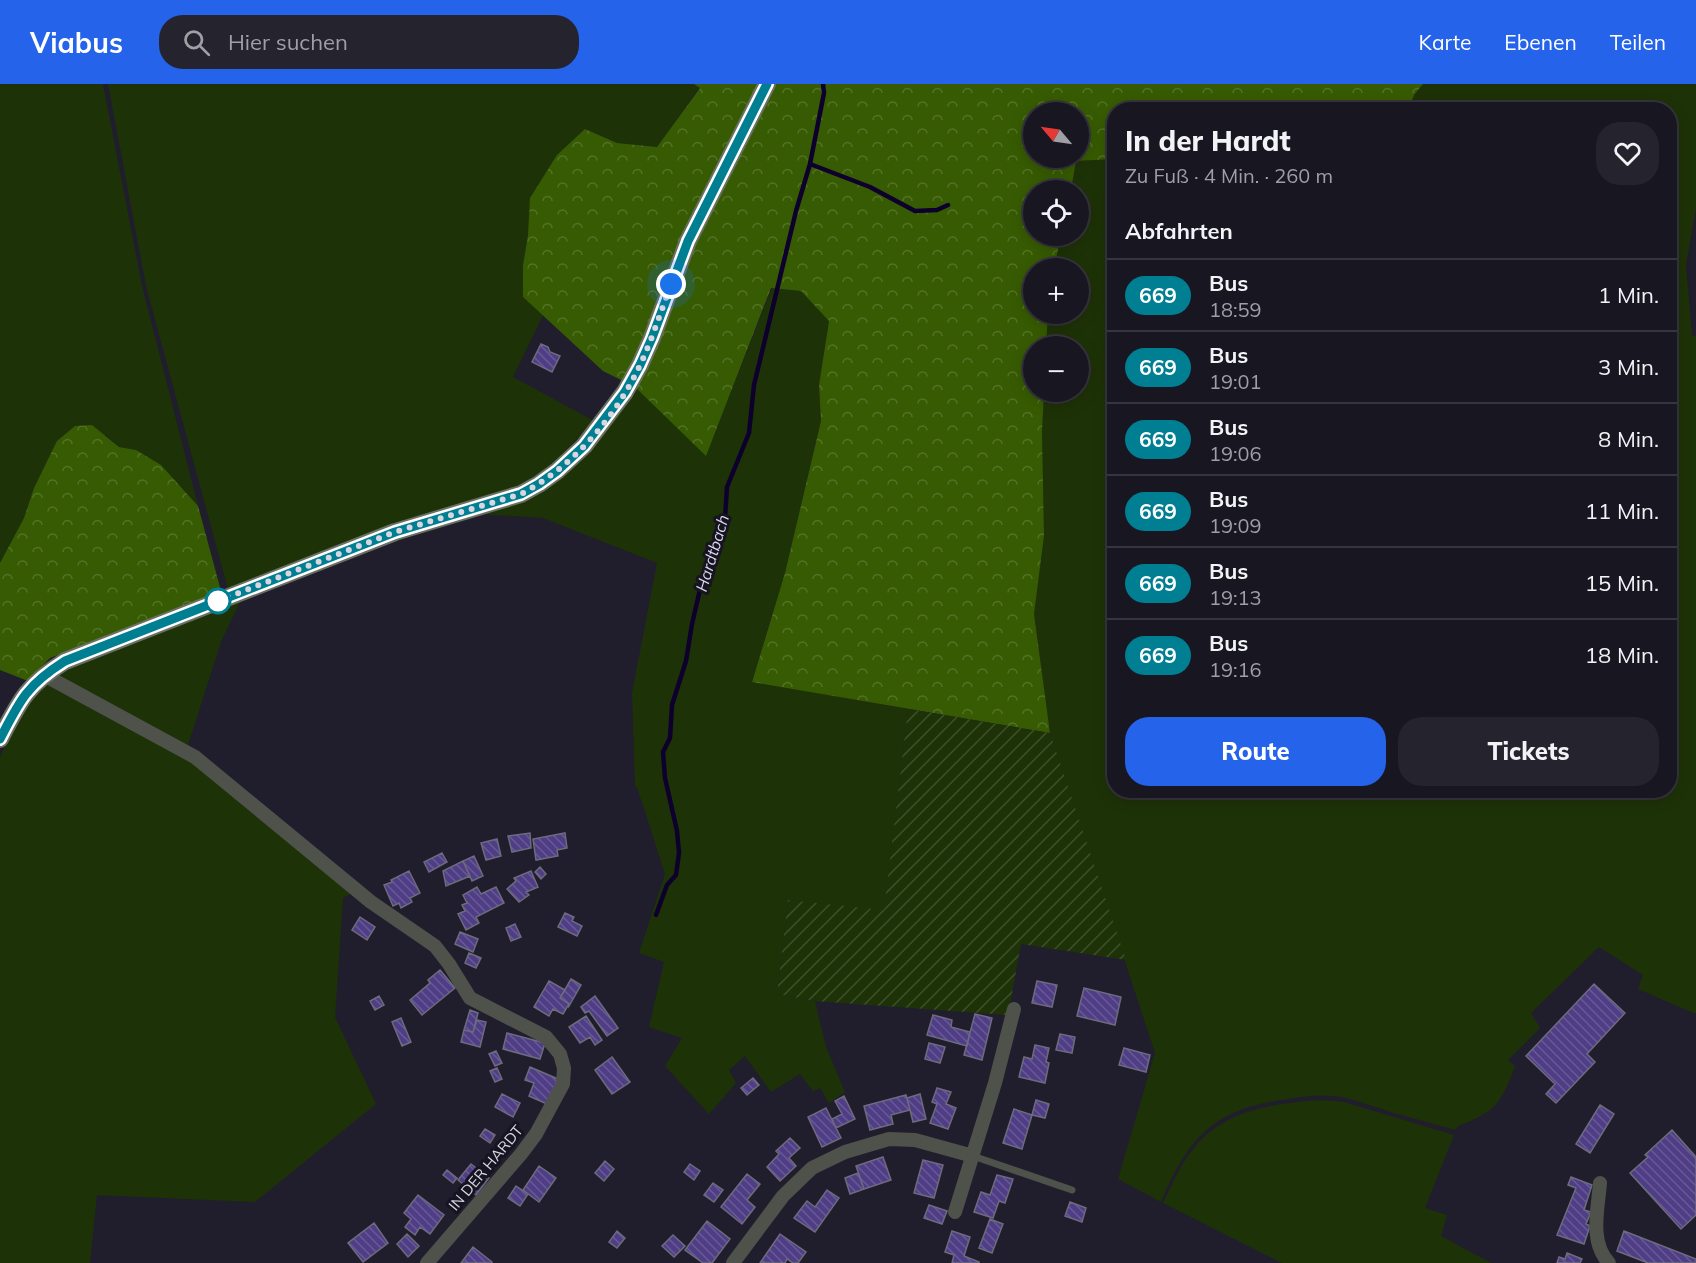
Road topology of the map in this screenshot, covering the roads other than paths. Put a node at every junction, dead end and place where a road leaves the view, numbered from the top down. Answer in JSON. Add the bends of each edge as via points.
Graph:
{"nodes":[{"id":1,"x":767,"y":84,"type":"edge"},
{"id":2,"x":44,"y":675,"type":"junction"},
{"id":3,"x":0,"y":739,"type":"edge"},
{"id":4,"x":1014,"y":1009,"type":"dead end"},
{"id":5,"x":974,"y":1156,"type":"junction"},
{"id":6,"x":1600,"y":1183,"type":"dead end"},
{"id":7,"x":1072,"y":1190,"type":"dead end"},
{"id":8,"x":955,"y":1212,"type":"dead end"},
{"id":9,"x":427,"y":1263,"type":"edge"},
{"id":10,"x":733,"y":1263,"type":"edge"},
{"id":11,"x":1609,"y":1263,"type":"edge"}],
"edges":[{"from":1,"to":2,"type":"main road","via":[[688,241],[640,365],[609,415],[557,471],[521,494],[395,532],[91,650]]},
{"from":2,"to":3,"type":"main road","via":[[23,697]]},
{"from":2,"to":9,"type":"street","name":"IN DER HARDT","via":[[195,757],[370,902],[435,946],[470,998],[540,1033],[560,1054],[563,1084],[536,1134]]},
{"from":4,"to":5,"type":"street"},
{"from":5,"to":7,"type":"lane"},
{"from":5,"to":8,"type":"street"},
{"from":5,"to":10,"type":"street","via":[[915,1140],[889,1139],[845,1152],[812,1168],[783,1196]]},
{"from":6,"to":11,"type":"street","via":[[1598,1247]]}]}
